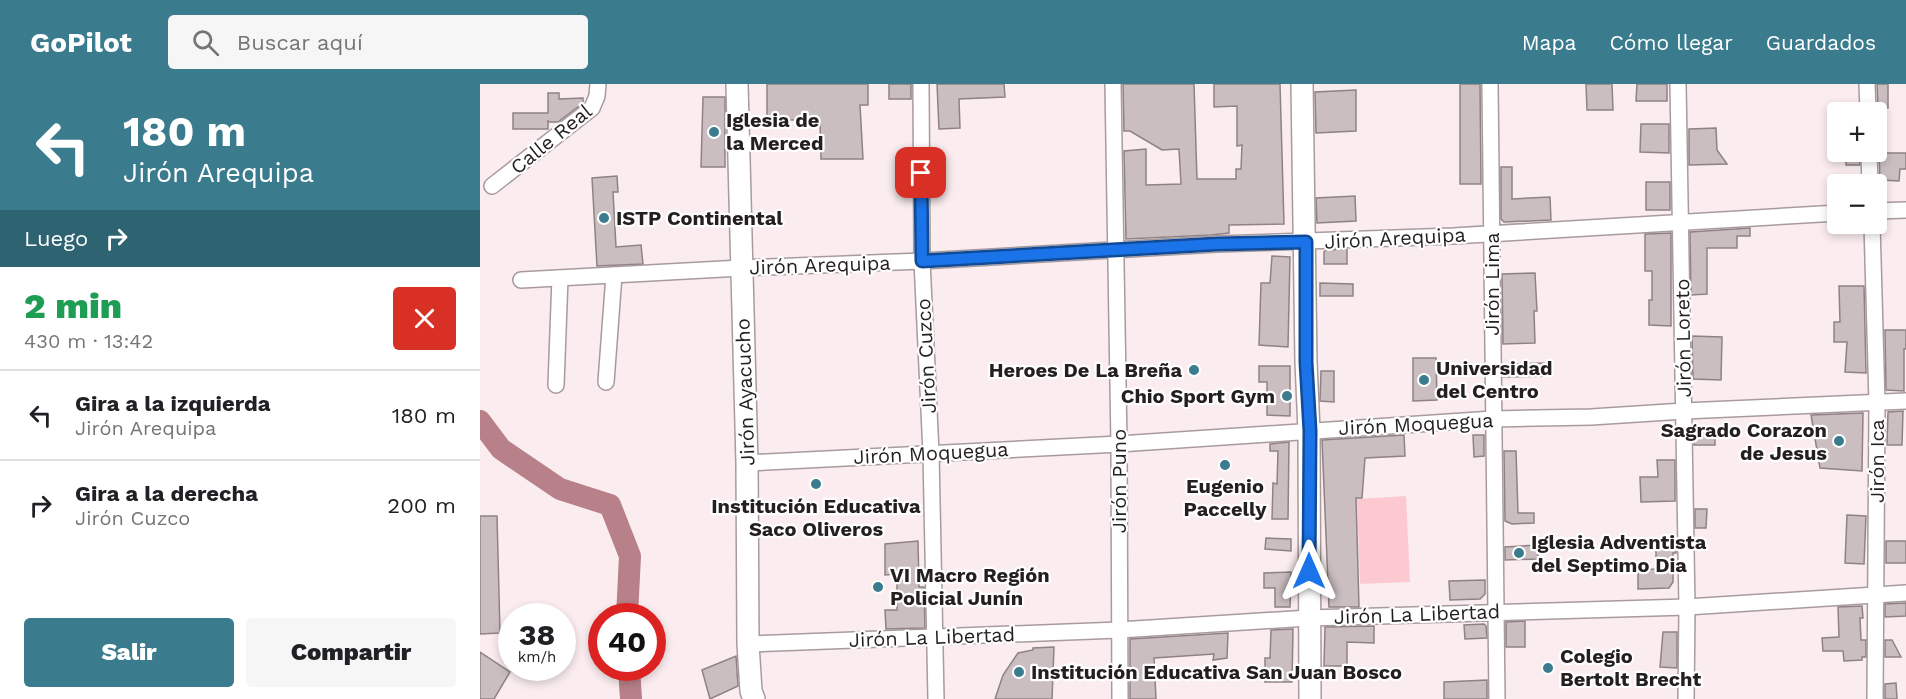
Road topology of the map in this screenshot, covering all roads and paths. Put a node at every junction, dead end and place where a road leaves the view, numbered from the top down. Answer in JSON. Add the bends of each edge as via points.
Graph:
{"nodes":[{"id":1,"x":598,"y":84,"type":"edge"},
{"id":2,"x":736,"y":84,"type":"edge"},
{"id":3,"x":921,"y":84,"type":"edge"},
{"id":4,"x":1113,"y":84,"type":"edge"},
{"id":5,"x":1302,"y":84,"type":"edge"},
{"id":6,"x":1490,"y":84,"type":"edge"},
{"id":7,"x":1678,"y":84,"type":"edge"},
{"id":8,"x":1867,"y":84,"type":"edge"},
{"id":9,"x":1868,"y":102,"type":"edge"},
{"id":10,"x":492,"y":186,"type":"dead end"},
{"id":11,"x":1906,"y":210,"type":"edge"},
{"id":12,"x":1887,"y":211,"type":"edge"},
{"id":13,"x":1827,"y":214,"type":"edge"},
{"id":14,"x":1680,"y":222,"type":"junction"},
{"id":15,"x":1492,"y":233,"type":"junction"},
{"id":16,"x":1872,"y":234,"type":"edge"},
{"id":17,"x":1306,"y":242,"type":"junction"},
{"id":18,"x":1114,"y":250,"type":"junction"},
{"id":19,"x":922,"y":261,"type":"junction"},
{"id":20,"x":741,"y":268,"type":"junction"},
{"id":21,"x":614,"y":275,"type":"junction"},
{"id":22,"x":560,"y":278,"type":"junction"},
{"id":23,"x":521,"y":280,"type":"dead end"},
{"id":24,"x":606,"y":382,"type":"dead end"},
{"id":25,"x":556,"y":385,"type":"dead end"},
{"id":26,"x":1906,"y":401,"type":"edge"},
{"id":27,"x":1876,"y":403,"type":"junction"},
{"id":28,"x":1684,"y":411,"type":"junction"},
{"id":29,"x":1493,"y":419,"type":"junction"},
{"id":30,"x":1310,"y":431,"type":"junction"},
{"id":31,"x":1119,"y":444,"type":"junction"},
{"id":32,"x":931,"y":453,"type":"junction"},
{"id":33,"x":747,"y":463,"type":"junction"},
{"id":34,"x":1906,"y":593,"type":"edge"},
{"id":35,"x":1877,"y":595,"type":"junction"},
{"id":36,"x":1687,"y":607,"type":"junction"},
{"id":37,"x":1496,"y":611,"type":"junction"},
{"id":38,"x":1309,"y":618,"type":"junction"},
{"id":39,"x":1119,"y":630,"type":"junction"},
{"id":40,"x":936,"y":636,"type":"junction"},
{"id":41,"x":748,"y":644,"type":"junction"},
{"id":42,"x":754,"y":699,"type":"edge"},
{"id":43,"x":936,"y":699,"type":"edge"},
{"id":44,"x":1120,"y":699,"type":"edge"},
{"id":45,"x":1310,"y":699,"type":"edge"},
{"id":46,"x":1497,"y":699,"type":"edge"},
{"id":47,"x":1686,"y":699,"type":"edge"},
{"id":48,"x":1875,"y":699,"type":"edge"}],
"edges":[{"from":1,"to":10,"type":"street","name":"Calle Real","via":[[592,108]]},
{"from":2,"to":20,"type":"street","name":"Jirón Ayacucho"},
{"from":3,"to":19,"type":"street","name":"Jirón Cuzco"},
{"from":4,"to":18,"type":"street","name":"Jirón Puno"},
{"from":5,"to":17,"type":"street"},
{"from":6,"to":15,"type":"street","name":"Jirón Lima"},
{"from":7,"to":14,"type":"street","name":"Jirón Loreto"},
{"from":8,"to":9,"type":"street"},
{"from":11,"to":12,"type":"street"},
{"from":13,"to":14,"type":"street","name":"Jirón Arequipa"},
{"from":14,"to":15,"type":"street","name":"Jirón Arequipa"},
{"from":14,"to":28,"type":"street","name":"Jirón Loreto"},
{"from":15,"to":17,"type":"street","name":"Jirón Arequipa"},
{"from":15,"to":29,"type":"street","name":"Jirón Lima"},
{"from":16,"to":27,"type":"street","name":"Jirón Ica"},
{"from":17,"to":18,"type":"street","name":"Jirón Arequipa"},
{"from":17,"to":30,"type":"street"},
{"from":18,"to":19,"type":"street","name":"Jirón Arequipa"},
{"from":18,"to":31,"type":"street","name":"Jirón Puno"},
{"from":19,"to":20,"type":"street","name":"Jirón Arequipa"},
{"from":19,"to":32,"type":"street","name":"Jirón Cuzco"},
{"from":20,"to":21,"type":"street","name":"Jirón Arequipa"},
{"from":20,"to":33,"type":"street","name":"Jirón Ayacucho"},
{"from":21,"to":22,"type":"street","name":"Jirón Arequipa"},
{"from":21,"to":24,"type":"street"},
{"from":22,"to":23,"type":"street","name":"Jirón Arequipa"},
{"from":22,"to":25,"type":"street"},
{"from":26,"to":27,"type":"street","name":"Jirón Moquegua"},
{"from":27,"to":28,"type":"street","name":"Jirón Moquegua"},
{"from":27,"to":35,"type":"street","name":"Jirón Ica"},
{"from":28,"to":29,"type":"street","name":"Jirón Moquegua"},
{"from":28,"to":36,"type":"street","name":"Jirón Loreto"},
{"from":29,"to":30,"type":"street","name":"Jirón Moquegua"},
{"from":29,"to":37,"type":"street","name":"Jirón Lima"},
{"from":30,"to":31,"type":"street","name":"Jirón Moquegua"},
{"from":30,"to":38,"type":"street"},
{"from":31,"to":32,"type":"street","name":"Jirón Moquegua"},
{"from":31,"to":39,"type":"street","name":"Jirón Puno"},
{"from":32,"to":33,"type":"street","name":"Jirón Moquegua"},
{"from":32,"to":40,"type":"street","name":"Jirón Cuzco"},
{"from":33,"to":41,"type":"street","name":"Jirón Ayacucho"},
{"from":34,"to":35,"type":"street","name":"Jirón La Libertad"},
{"from":35,"to":36,"type":"street","name":"Jirón La Libertad"},
{"from":35,"to":48,"type":"street","name":"Jirón Ica"},
{"from":36,"to":37,"type":"street","name":"Jirón La Libertad"},
{"from":36,"to":47,"type":"street","name":"Jirón Loreto"},
{"from":37,"to":38,"type":"street","name":"Jirón La Libertad"},
{"from":37,"to":46,"type":"street","name":"Jirón Lima"},
{"from":38,"to":39,"type":"street","name":"Jirón La Libertad"},
{"from":38,"to":45,"type":"street"},
{"from":39,"to":40,"type":"street","name":"Jirón La Libertad"},
{"from":39,"to":44,"type":"street","name":"Jirón Puno"},
{"from":40,"to":41,"type":"street","name":"Jirón La Libertad"},
{"from":40,"to":43,"type":"street","name":"Jirón Cuzco"},
{"from":41,"to":42,"type":"street","name":"Jirón Ayacucho"}]}
